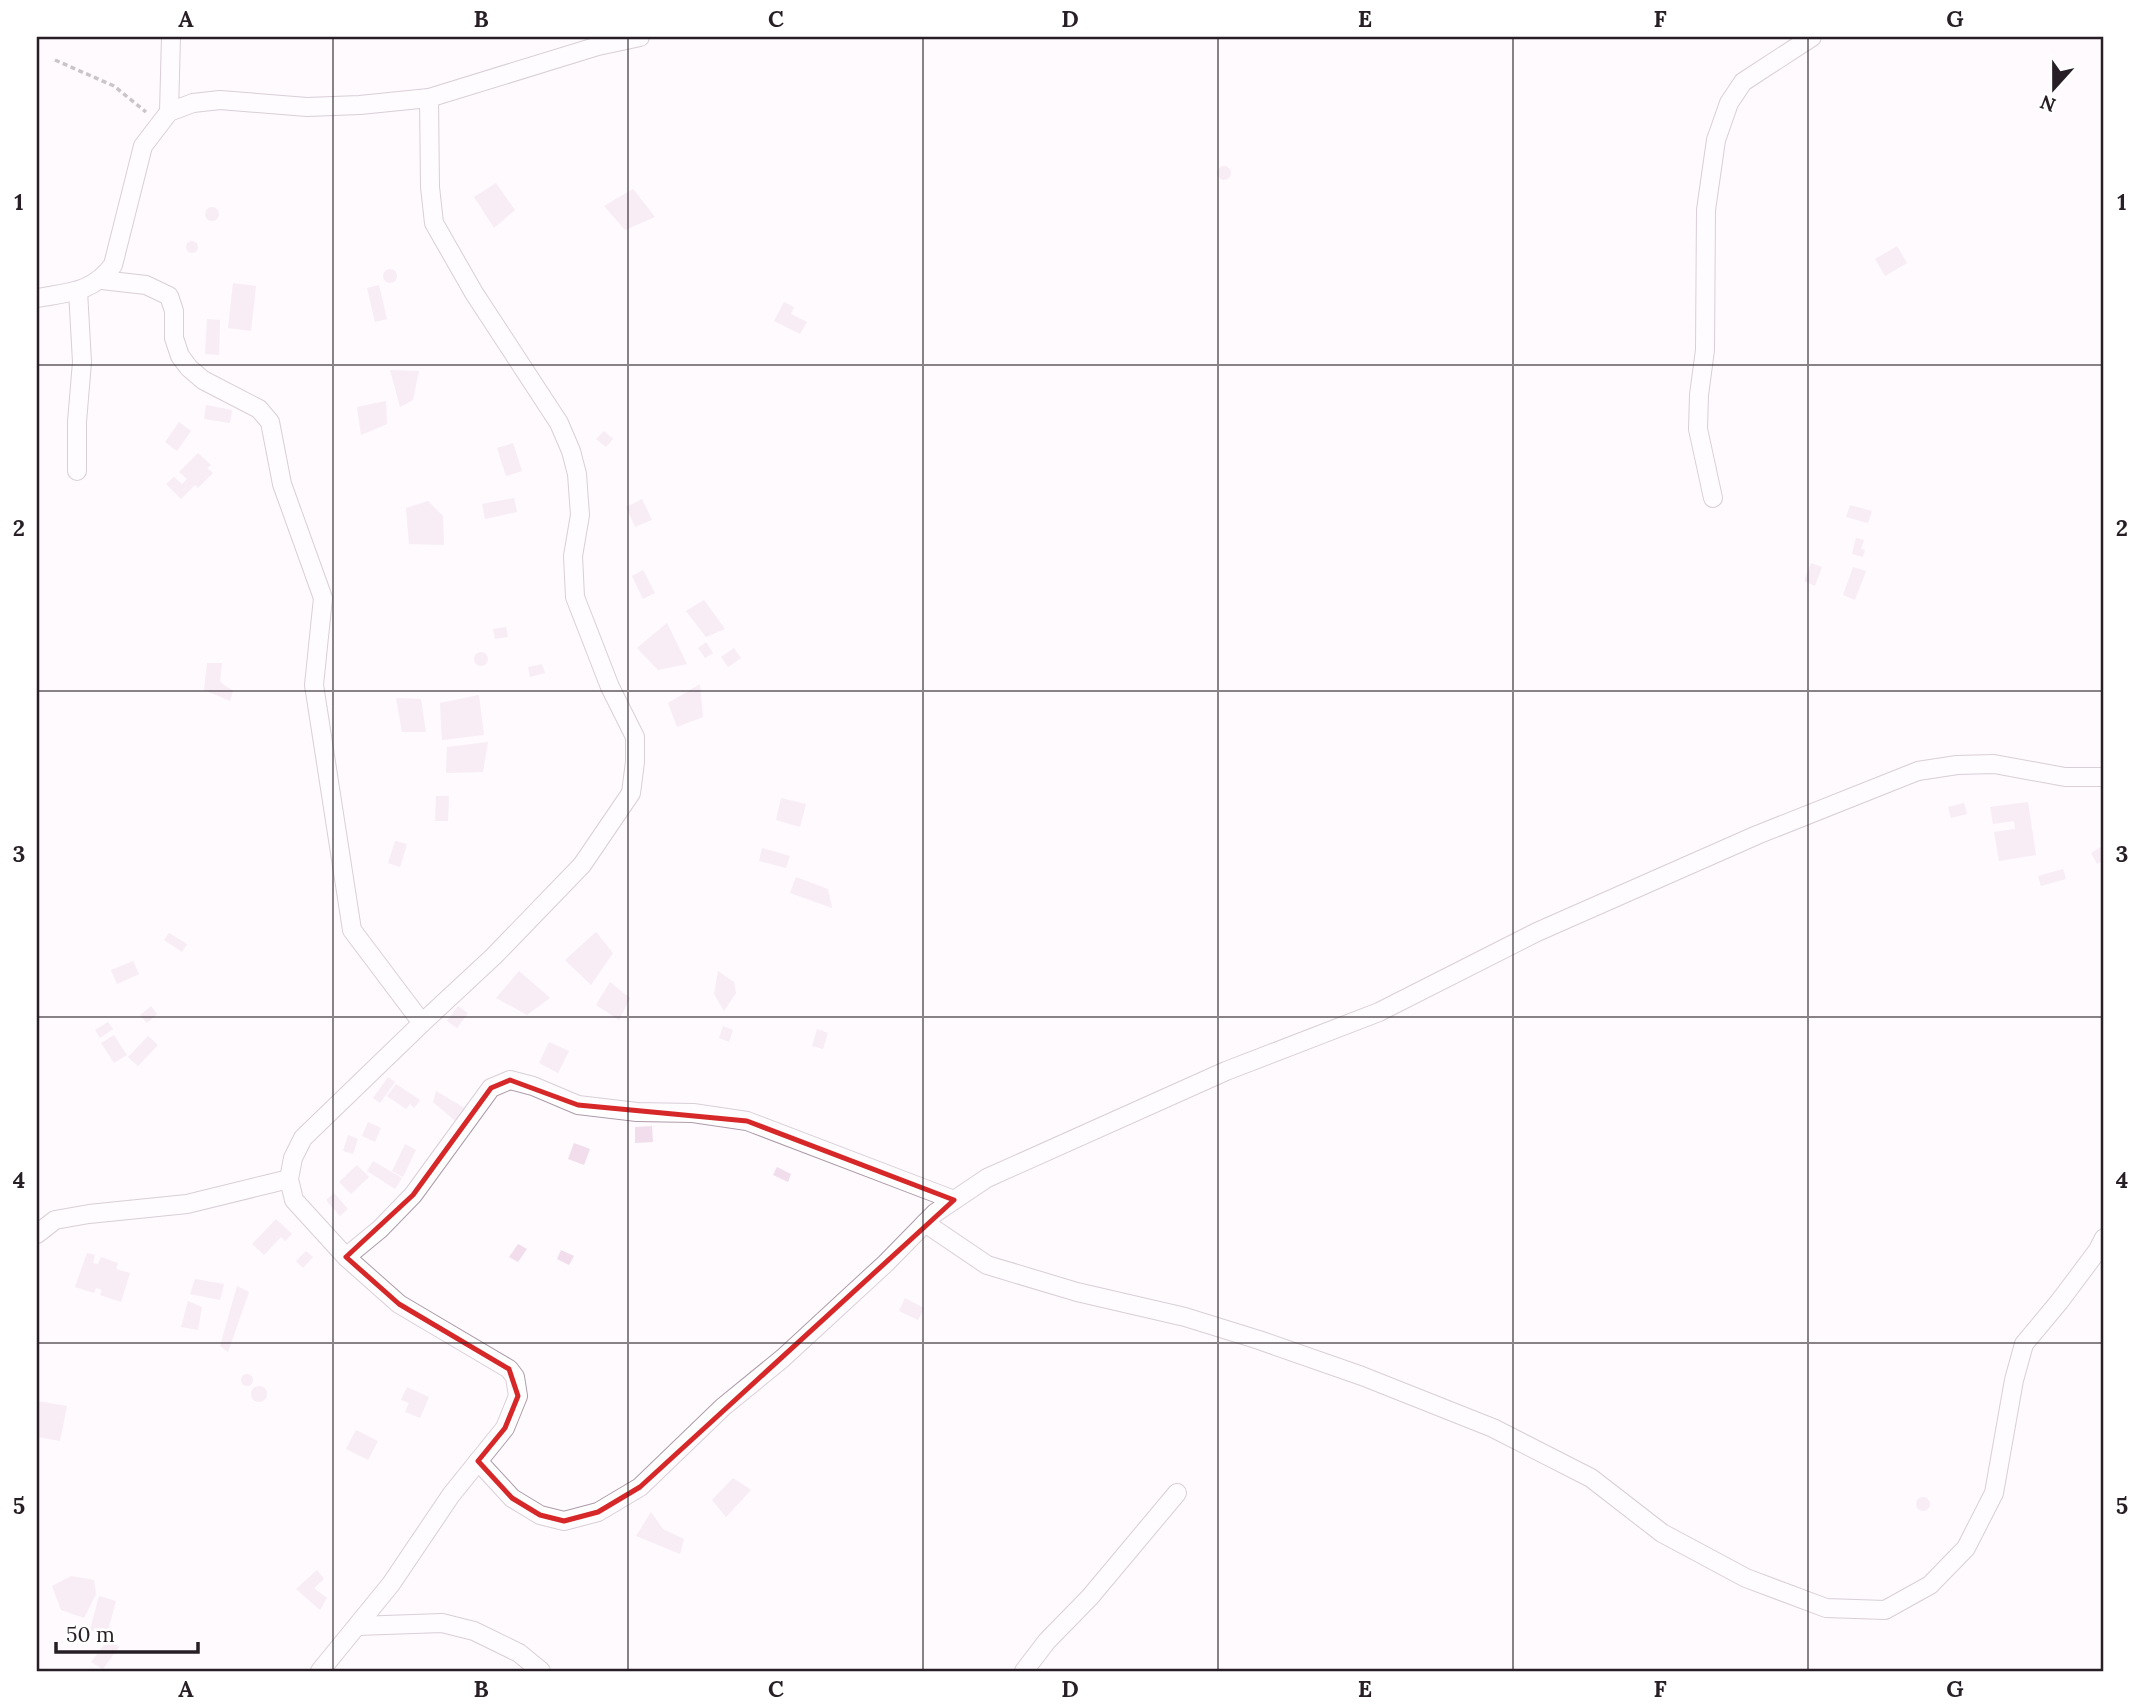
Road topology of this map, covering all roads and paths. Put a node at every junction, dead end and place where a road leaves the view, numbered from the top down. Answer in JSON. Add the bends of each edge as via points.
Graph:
{"nodes":[{"id":1,"x":171,"y":37,"type":"edge"},
{"id":2,"x":640,"y":37,"type":"edge"},
{"id":3,"x":1812,"y":37,"type":"edge"},
{"id":4,"x":55,"y":60,"type":"dead end"},
{"id":5,"x":429,"y":97,"type":"junction"},
{"id":6,"x":164,"y":118,"type":"junction"},
{"id":7,"x":102,"y":280,"type":"junction"},
{"id":8,"x":78,"y":291,"type":"junction"},
{"id":9,"x":37,"y":298,"type":"edge"},
{"id":10,"x":77,"y":471,"type":"dead end"},
{"id":11,"x":1713,"y":498,"type":"dead end"},
{"id":12,"x":2104,"y":777,"type":"edge"},
{"id":13,"x":422,"y":1023,"type":"junction"},
{"id":14,"x":289,"y":1180,"type":"junction"},
{"id":15,"x":954,"y":1200,"type":"junction"},
{"id":16,"x":925,"y":1223,"type":"junction"},
{"id":17,"x":37,"y":1234,"type":"edge"},
{"id":18,"x":2104,"y":1238,"type":"edge"},
{"id":19,"x":346,"y":1257,"type":"junction"},
{"id":20,"x":478,"y":1461,"type":"junction"},
{"id":21,"x":1177,"y":1493,"type":"dead end"},
{"id":22,"x":356,"y":1626,"type":"junction"},
{"id":23,"x":320,"y":1671,"type":"edge"},
{"id":24,"x":541,"y":1671,"type":"edge"},
{"id":25,"x":1024,"y":1671,"type":"edge"}],
"edges":[{"from":1,"to":6,"type":"street"},
{"from":2,"to":5,"type":"street"},
{"from":3,"to":11,"type":"street","via":[[1743,82],[1729,103],[1716,140],[1706,210],[1705,350],[1698,429]]},
{"from":4,"to":6,"type":"path","via":[[114,86]]},
{"from":5,"to":6,"type":"street","via":[[307,107],[220,100],[193,103]]},
{"from":5,"to":13,"type":"street","via":[[434,223],[559,423],[571,452],[580,515],[573,556],[575,597],[635,737],[635,762],[631,793],[582,864]]},
{"from":6,"to":7,"type":"street","via":[[144,146],[120,243]]},
{"from":7,"to":8,"type":"street"},
{"from":7,"to":13,"type":"street","via":[[146,285],[169,296],[174,338],[189,368],[258,409],[270,422],[282,484],[323,598],[314,685],[352,930]]},
{"from":8,"to":9,"type":"street"},
{"from":8,"to":10,"type":"street","via":[[82,362]]},
{"from":12,"to":15,"type":"street","via":[[2064,778],[1994,764],[1917,771],[1757,835],[1549,927],[1379,1012],[1226,1071],[987,1178]]},
{"from":13,"to":14,"type":"street","via":[[303,1138]]},
{"from":14,"to":17,"type":"street","via":[[187,1204],[55,1220]]},
{"from":14,"to":19,"type":"street","via":[[294,1200]]},
{"from":15,"to":16,"type":"street"},
{"from":15,"to":19,"type":"street","via":[[747,1121],[578,1105],[510,1080],[491,1088],[413,1195]]},
{"from":16,"to":18,"type":"street","via":[[987,1265],[1259,1340],[1493,1428],[1591,1478],[1662,1533],[1746,1578],[1826,1608],[1885,1610],[1930,1585],[1966,1548],[1994,1493],[2025,1344]]},
{"from":16,"to":20,"type":"street","via":[[639,1487],[598,1513],[564,1521],[540,1515],[512,1498]]},
{"from":19,"to":20,"type":"street","via":[[399,1304],[487,1354],[515,1377],[518,1396],[505,1428]]},
{"from":20,"to":22,"type":"street"},
{"from":21,"to":25,"type":"street"},
{"from":22,"to":23,"type":"street"},
{"from":22,"to":24,"type":"street","via":[[442,1623],[474,1631],[519,1653]]}]}
